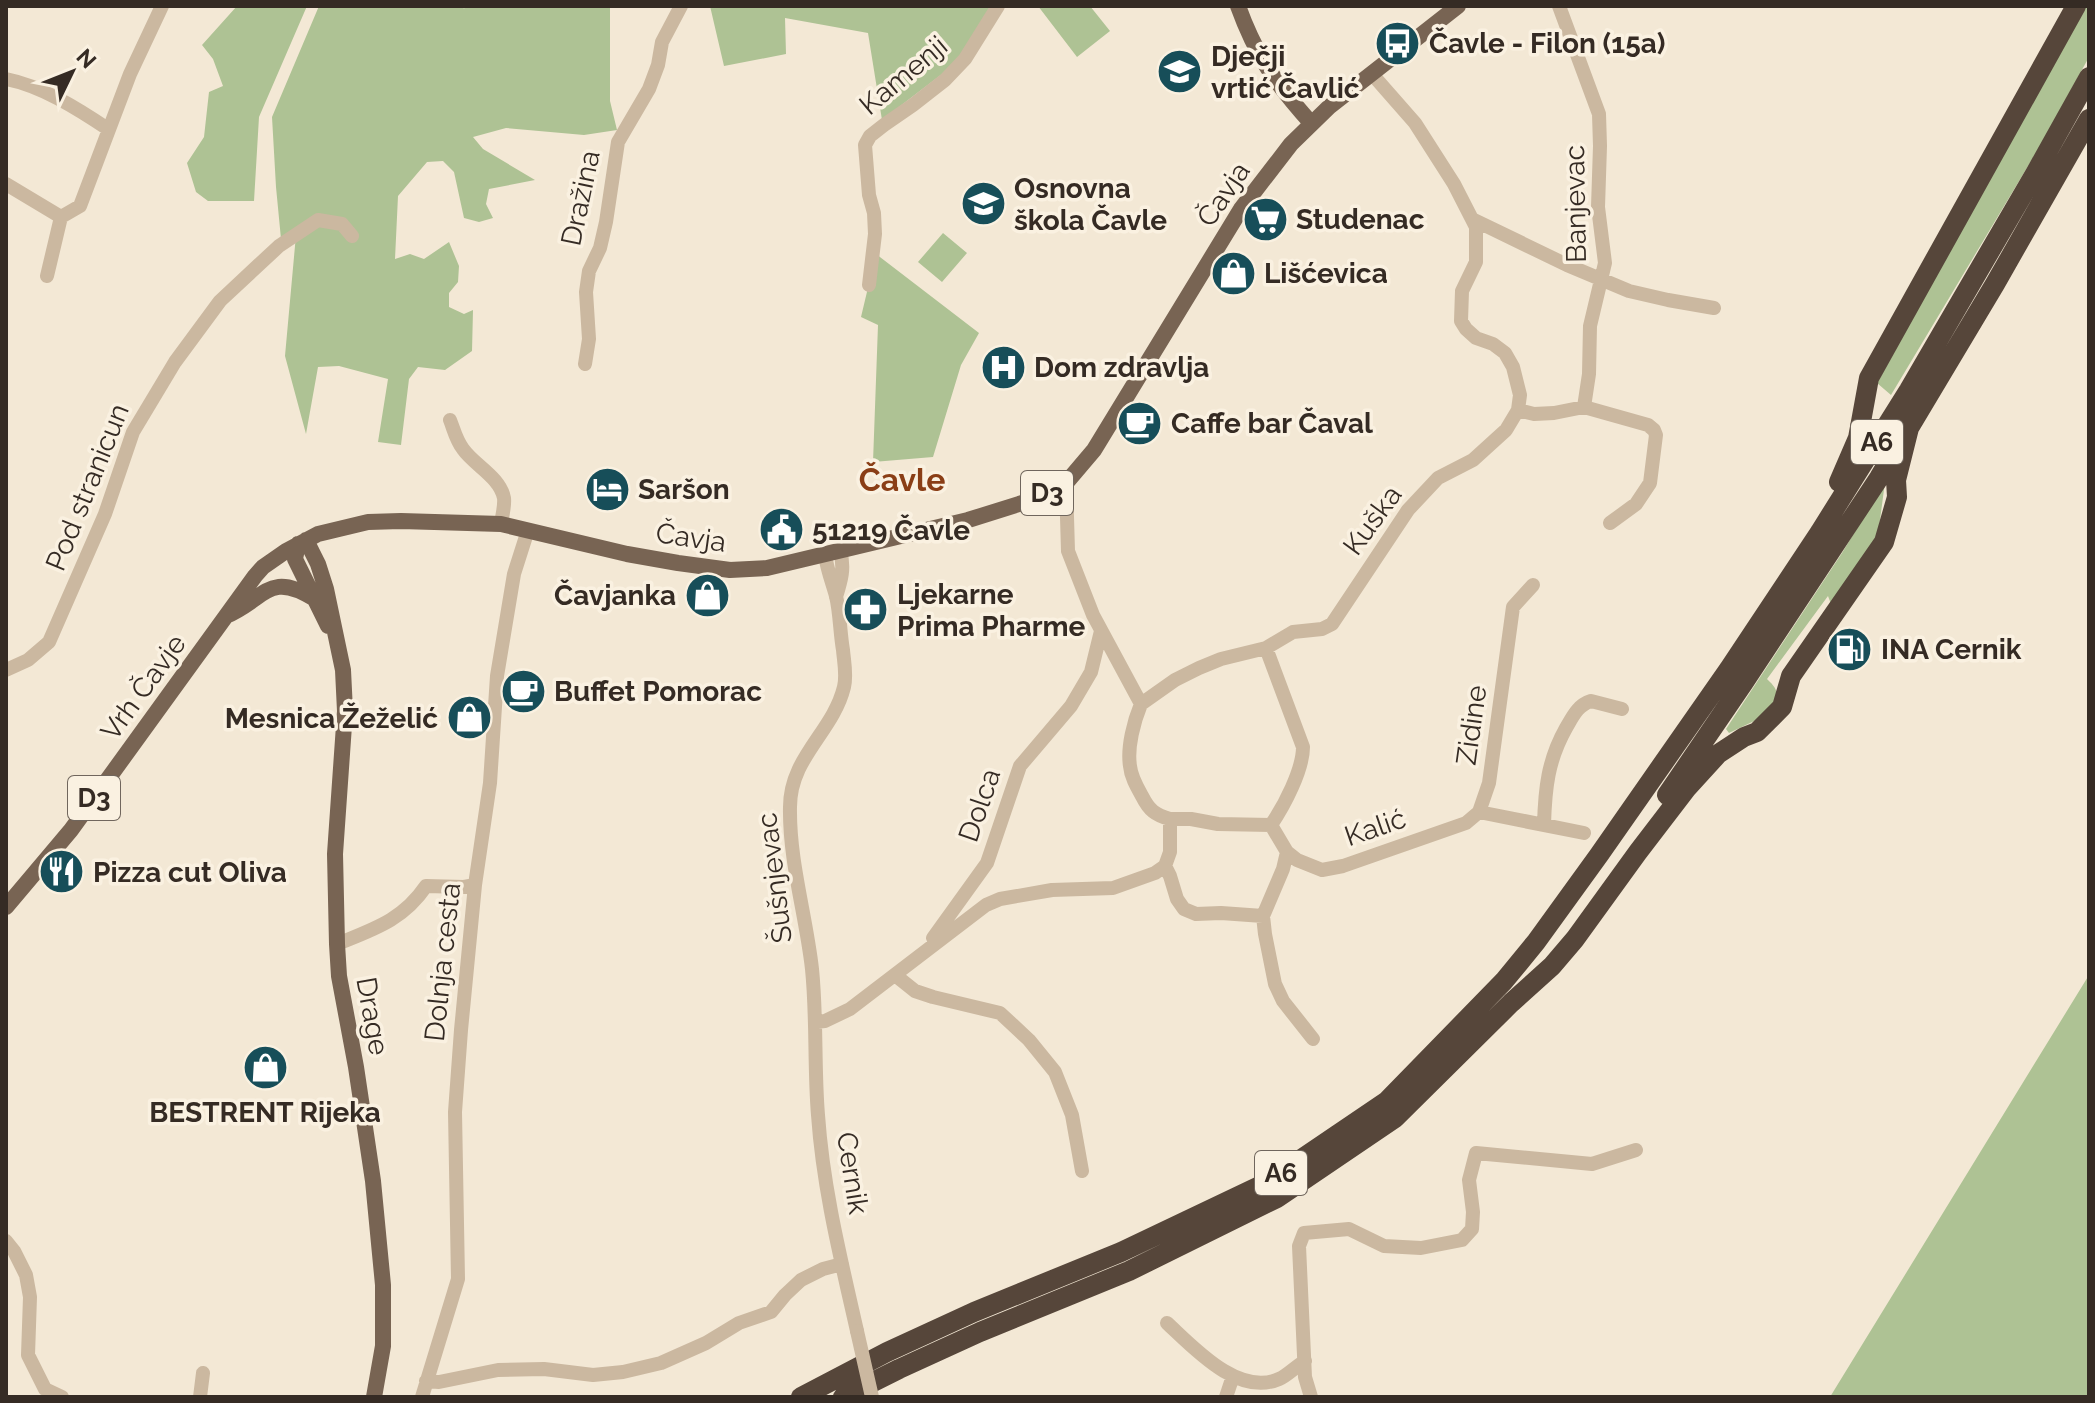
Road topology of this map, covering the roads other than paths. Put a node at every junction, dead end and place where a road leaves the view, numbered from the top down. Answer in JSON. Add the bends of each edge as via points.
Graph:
{"nodes":[{"id":1,"x":162,"y":6,"type":"edge"},
{"id":2,"x":681,"y":6,"type":"edge"},
{"id":3,"x":998,"y":6,"type":"edge"},
{"id":4,"x":1238,"y":6,"type":"edge"},
{"id":5,"x":1458,"y":6,"type":"edge"},
{"id":6,"x":1559,"y":6,"type":"edge"},
{"id":7,"x":2076,"y":6,"type":"edge"},
{"id":8,"x":1372,"y":74,"type":"junction"},
{"id":9,"x":2089,"y":77,"type":"edge"},
{"id":10,"x":6,"y":79,"type":"edge"},
{"id":11,"x":2089,"y":119,"type":"edge"},
{"id":12,"x":1311,"y":123,"type":"junction"},
{"id":13,"x":108,"y":129,"type":"junction"},
{"id":14,"x":6,"y":184,"type":"edge"},
{"id":15,"x":61,"y":217,"type":"junction"},
{"id":16,"x":1472,"y":219,"type":"junction"},
{"id":17,"x":352,"y":236,"type":"dead end"},
{"id":18,"x":47,"y":276,"type":"dead end"},
{"id":19,"x":1601,"y":279,"type":"junction"},
{"id":20,"x":869,"y":285,"type":"dead end"},
{"id":21,"x":1714,"y":308,"type":"dead end"},
{"id":22,"x":585,"y":364,"type":"dead end"},
{"id":23,"x":1584,"y":407,"type":"junction"},
{"id":24,"x":1518,"y":410,"type":"junction"},
{"id":25,"x":450,"y":420,"type":"dead end"},
{"id":26,"x":1910,"y":424,"type":"junction"},
{"id":27,"x":1066,"y":483,"type":"junction"},
{"id":28,"x":1610,"y":523,"type":"dead end"},
{"id":29,"x":501,"y":524,"type":"junction"},
{"id":30,"x":528,"y":530,"type":"junction"},
{"id":31,"x":302,"y":542,"type":"junction"},
{"id":32,"x":833,"y":553,"type":"junction"},
{"id":33,"x":1533,"y":585,"type":"dead end"},
{"id":34,"x":316,"y":600,"type":"junction"},
{"id":35,"x":225,"y":617,"type":"junction"},
{"id":36,"x":1101,"y":631,"type":"junction"},
{"id":37,"x":336,"y":642,"type":"junction"},
{"id":38,"x":1266,"y":648,"type":"junction"},
{"id":39,"x":6,"y":670,"type":"edge"},
{"id":40,"x":1141,"y":704,"type":"junction"},
{"id":41,"x":1622,"y":709,"type":"dead end"},
{"id":42,"x":1643,"y":793,"type":"junction"},
{"id":43,"x":1479,"y":812,"type":"junction"},
{"id":44,"x":1170,"y":819,"type":"junction"},
{"id":45,"x":1271,"y":825,"type":"junction"},
{"id":46,"x":1544,"y":825,"type":"junction"},
{"id":47,"x":1584,"y":833,"type":"dead end"},
{"id":48,"x":1287,"y":852,"type":"junction"},
{"id":49,"x":1165,"y":866,"type":"junction"},
{"id":50,"x":475,"y":885,"type":"junction"},
{"id":51,"x":6,"y":907,"type":"edge"},
{"id":52,"x":1263,"y":916,"type":"junction"},
{"id":53,"x":337,"y":944,"type":"junction"},
{"id":54,"x":922,"y":953,"type":"junction"},
{"id":55,"x":895,"y":975,"type":"junction"},
{"id":56,"x":1511,"y":1003,"type":"junction"},
{"id":57,"x":815,"y":1022,"type":"junction"},
{"id":58,"x":1313,"y":1039,"type":"dead end"},
{"id":59,"x":1636,"y":1150,"type":"dead end"},
{"id":60,"x":1082,"y":1171,"type":"dead end"},
{"id":61,"x":6,"y":1241,"type":"edge"},
{"id":62,"x":842,"y":1264,"type":"junction"},
{"id":63,"x":1167,"y":1323,"type":"dead end"},
{"id":64,"x":1305,"y":1361,"type":"junction"},
{"id":65,"x":203,"y":1373,"type":"dead end"},
{"id":66,"x":1233,"y":1376,"type":"junction"},
{"id":67,"x":426,"y":1381,"type":"junction"},
{"id":68,"x":62,"y":1397,"type":"edge"},
{"id":69,"x":200,"y":1397,"type":"edge"},
{"id":70,"x":374,"y":1397,"type":"edge"},
{"id":71,"x":422,"y":1397,"type":"edge"},
{"id":72,"x":801,"y":1397,"type":"edge"},
{"id":73,"x":843,"y":1397,"type":"edge"},
{"id":74,"x":872,"y":1397,"type":"edge"},
{"id":75,"x":1226,"y":1397,"type":"edge"},
{"id":76,"x":1311,"y":1397,"type":"edge"}],
"edges":[{"from":1,"to":13,"type":"street"},
{"from":2,"to":22,"type":"street","name":"Dražina","via":[[662,42],[649,89],[618,142],[600,248],[589,271]]},
{"from":3,"to":20,"type":"street","name":"Kamenji","via":[[965,59],[945,80],[865,145],[875,234]]},
{"from":4,"to":12,"type":"main road","via":[[1264,64]]},
{"from":5,"to":8,"type":"main road","number":"D3"},
{"from":6,"to":19,"type":"street","name":"Banjevac","via":[[1599,114],[1598,207],[1605,263]]},
{"from":7,"to":42,"type":"highway","via":[[1869,378],[1858,438],[1832,496],[1674,732]]},
{"from":8,"to":12,"type":"main road","name":"Čavja","number":"D3"},
{"from":8,"to":16,"type":"street","via":[[1415,123]]},
{"from":9,"to":42,"type":"highway","number":"A6","via":[[1885,431]]},
{"from":10,"to":13,"type":"street","via":[[60,100]]},
{"from":11,"to":26,"type":"highway","number":"A6"},
{"from":12,"to":27,"type":"main road","name":"Čavja","number":"D3","via":[[1241,209],[1094,450]]},
{"from":13,"to":15,"type":"street","via":[[80,206]]},
{"from":14,"to":15,"type":"street"},
{"from":15,"to":18,"type":"street"},
{"from":16,"to":19,"type":"street"},
{"from":16,"to":24,"type":"street","via":[[1476,262],[1462,291],[1461,321],[1476,338],[1505,353],[1520,395]]},
{"from":17,"to":39,"type":"street","name":"Pod stranicun","via":[[342,224],[318,220],[279,246],[220,301],[133,432],[105,514],[49,642]]},
{"from":19,"to":21,"type":"street","via":[[1629,291]]},
{"from":19,"to":23,"type":"street","name":"Banjevac","via":[[1590,326]]},
{"from":23,"to":24,"type":"street","via":[[1534,414]]},
{"from":23,"to":28,"type":"street","via":[[1648,425],[1656,435],[1650,483],[1636,504]]},
{"from":24,"to":38,"type":"street","name":"Kuška","via":[[1489,446],[1438,478],[1408,510],[1332,624],[1293,632]]},
{"from":25,"to":29,"type":"street","via":[[463,449],[500,489]]},
{"from":26,"to":56,"type":"highway","number":"A6","via":[[1812,580],[1649,820]]},
{"from":26,"to":56,"type":"highway","via":[[1884,542],[1791,676],[1782,707],[1757,732],[1718,754],[1575,939]]},
{"from":27,"to":32,"type":"main road","name":"Čavja","number":"D3","via":[[1035,499],[968,520]]},
{"from":27,"to":36,"type":"street","via":[[1068,551]]},
{"from":29,"to":30,"type":"main road","name":"Čavja","number":"D3"},
{"from":29,"to":31,"type":"main road","name":"Čavja","number":"D3","via":[[368,522]]},
{"from":30,"to":32,"type":"main road","name":"Čavja","number":"D3","via":[[627,554],[730,570],[767,568]]},
{"from":30,"to":50,"type":"street","name":"Dolnja cesta","via":[[514,574],[497,676],[490,783]]},
{"from":31,"to":34,"type":"main road","name":"Drage","via":[[295,559]]},
{"from":31,"to":35,"type":"main road","name":"Vrh Čavje","number":"D3","via":[[263,567]]},
{"from":31,"to":37,"type":"main road","name":"Drage","via":[[318,564]]},
{"from":32,"to":57,"type":"street","name":"Šušnjevac","via":[[843,561],[836,597],[845,684],[830,721],[794,777],[790,804]]},
{"from":33,"to":43,"type":"street","name":"Zidine","via":[[1513,607],[1489,783]]},
{"from":34,"to":35,"type":"main road","via":[[278,586]]},
{"from":34,"to":37,"type":"main road","name":"Drage"},
{"from":35,"to":51,"type":"main road","name":"Vrh Čavje","number":"D3","via":[[71,830]]},
{"from":36,"to":40,"type":"street"},
{"from":36,"to":54,"type":"street","name":"Dolca","via":[[1091,672],[1071,706],[1020,766],[987,863]]},
{"from":37,"to":53,"type":"main road","name":"Drage","via":[[345,711],[335,854]]},
{"from":38,"to":40,"type":"street","name":"Kuška","via":[[1199,668]]},
{"from":38,"to":45,"type":"street","via":[[1303,747],[1303,759]]},
{"from":40,"to":44,"type":"street","via":[[1129,765],[1149,809]]},
{"from":41,"to":46,"type":"street","via":[[1591,701],[1574,714],[1551,761]]},
{"from":42,"to":72,"type":"highway","number":"A6","via":[[1512,972],[1387,1101],[1266,1183],[887,1352]]},
{"from":43,"to":46,"type":"street"},
{"from":43,"to":48,"type":"street","name":"Kalić","via":[[1466,823],[1343,866],[1322,870]]},
{"from":44,"to":45,"type":"street"},
{"from":44,"to":49,"type":"street"},
{"from":45,"to":48,"type":"street"},
{"from":46,"to":47,"type":"street"},
{"from":48,"to":52,"type":"street"},
{"from":49,"to":52,"type":"street","via":[[1184,909]]},
{"from":49,"to":54,"type":"street","via":[[1113,888],[1000,899],[971,914]]},
{"from":50,"to":53,"type":"street","via":[[426,886],[395,919]]},
{"from":50,"to":67,"type":"street","name":"Dolnja cesta","via":[[455,1112],[458,1279]]},
{"from":52,"to":58,"type":"street","via":[[1275,984]]},
{"from":53,"to":70,"type":"main road","name":"Drage","via":[[383,1285],[383,1346]]},
{"from":54,"to":55,"type":"street"},
{"from":55,"to":57,"type":"street","via":[[838,1016]]},
{"from":55,"to":60,"type":"street","via":[[915,991],[1000,1013],[1029,1040],[1055,1072],[1072,1115]]},
{"from":56,"to":73,"type":"highway","number":"A6","via":[[1395,1118],[1277,1198],[1129,1271],[980,1332]]},
{"from":57,"to":62,"type":"street","name":"Cernik","via":[[818,1116]]},
{"from":59,"to":64,"type":"street","via":[[1592,1164],[1476,1153],[1469,1180],[1472,1229],[1462,1240],[1421,1248],[1384,1246],[1349,1229],[1304,1233],[1299,1246]]},
{"from":61,"to":68,"type":"street","via":[[26,1275],[28,1355],[45,1389]]},
{"from":62,"to":67,"type":"street","via":[[801,1280],[771,1312],[661,1363],[593,1375],[498,1370]]},
{"from":62,"to":74,"type":"street","name":"Cernik","bridge":true},
{"from":63,"to":66,"type":"street"},
{"from":64,"to":66,"type":"street","via":[[1278,1380],[1255,1382]]},
{"from":64,"to":76,"type":"street"},
{"from":65,"to":69,"type":"street"},
{"from":66,"to":75,"type":"street"},
{"from":67,"to":71,"type":"street","name":"Dolnja cesta"}]}
